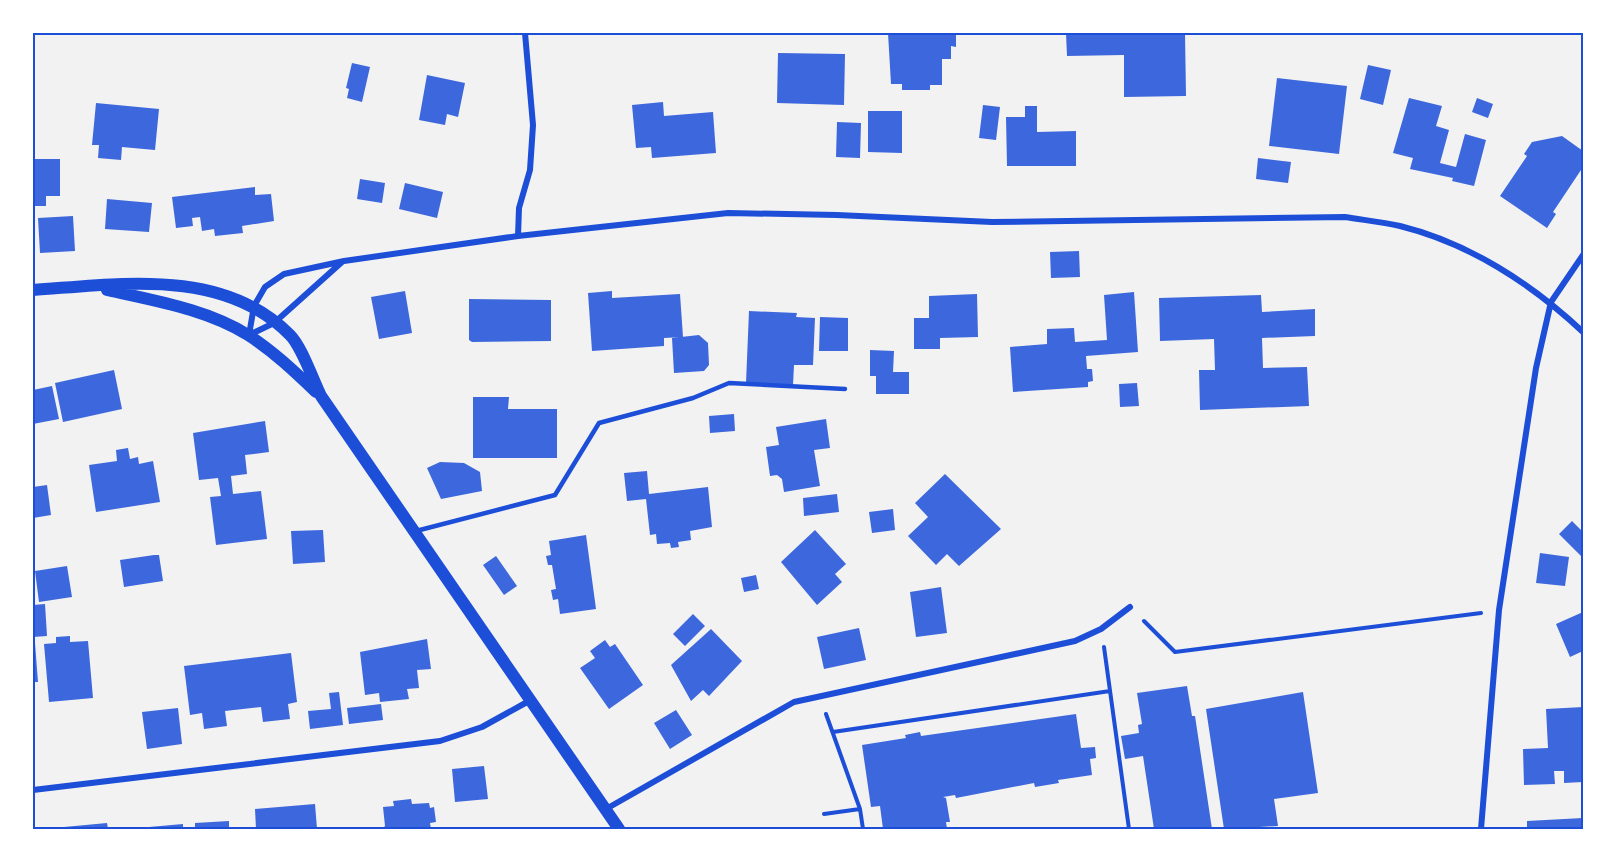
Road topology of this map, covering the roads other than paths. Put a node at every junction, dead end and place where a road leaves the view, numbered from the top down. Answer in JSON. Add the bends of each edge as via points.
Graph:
{"nodes":[{"id":1,"x":525,"y":33,"type":"edge"},
{"id":2,"x":518,"y":236,"type":"junction"},
{"id":3,"x":1583,"y":255,"type":"edge"},
{"id":4,"x":344,"y":261,"type":"junction"},
{"id":5,"x":88,"y":286,"type":"junction"},
{"id":6,"x":33,"y":290,"type":"edge"},
{"id":7,"x":1551,"y":302,"type":"junction"},
{"id":8,"x":254,"y":306,"type":"junction"},
{"id":9,"x":274,"y":323,"type":"junction"},
{"id":10,"x":1583,"y":332,"type":"edge"},
{"id":11,"x":249,"y":336,"type":"junction"},
{"id":12,"x":845,"y":389,"type":"dead end"},
{"id":13,"x":321,"y":396,"type":"junction"},
{"id":14,"x":413,"y":532,"type":"junction"},
{"id":15,"x":1130,"y":607,"type":"road end"},
{"id":16,"x":529,"y":701,"type":"junction"},
{"id":17,"x":33,"y":790,"type":"edge"},
{"id":18,"x":606,"y":809,"type":"junction"},
{"id":19,"x":619,"y":829,"type":"edge"},
{"id":20,"x":1481,"y":829,"type":"edge"}],
"edges":[{"from":1,"to":2,"type":"street","via":[[533,125],[530,170],[519,208]]},
{"from":2,"to":4,"type":"street"},
{"from":2,"to":7,"type":"street","via":[[728,213],[992,222],[1345,217],[1401,226],[1446,242],[1498,267]]},
{"from":3,"to":7,"type":"street"},
{"from":4,"to":8,"type":"street","via":[[284,274],[265,287]]},
{"from":4,"to":9,"type":"street"},
{"from":5,"to":6,"type":"main road"},
{"from":5,"to":8,"type":"main road","via":[[178,284],[210,289]]},
{"from":5,"to":11,"type":"main road","via":[[174,305]]},
{"from":7,"to":10,"type":"street"},
{"from":7,"to":20,"type":"street","via":[[1536,368],[1499,610]]},
{"from":8,"to":9,"type":"main road"},
{"from":8,"to":11,"type":"street"},
{"from":9,"to":11,"type":"street"},
{"from":9,"to":13,"type":"main road","via":[[291,336]]},
{"from":11,"to":13,"type":"main road"},
{"from":12,"to":14,"type":"lane","via":[[729,383],[693,398],[599,423],[555,495]]},
{"from":13,"to":14,"type":"main road"},
{"from":14,"to":16,"type":"main road"},
{"from":15,"to":18,"type":"street","via":[[1101,629],[1075,641],[794,702]]},
{"from":16,"to":17,"type":"street","via":[[482,727],[440,741]]},
{"from":16,"to":18,"type":"main road"},
{"from":18,"to":19,"type":"main road"}]}
